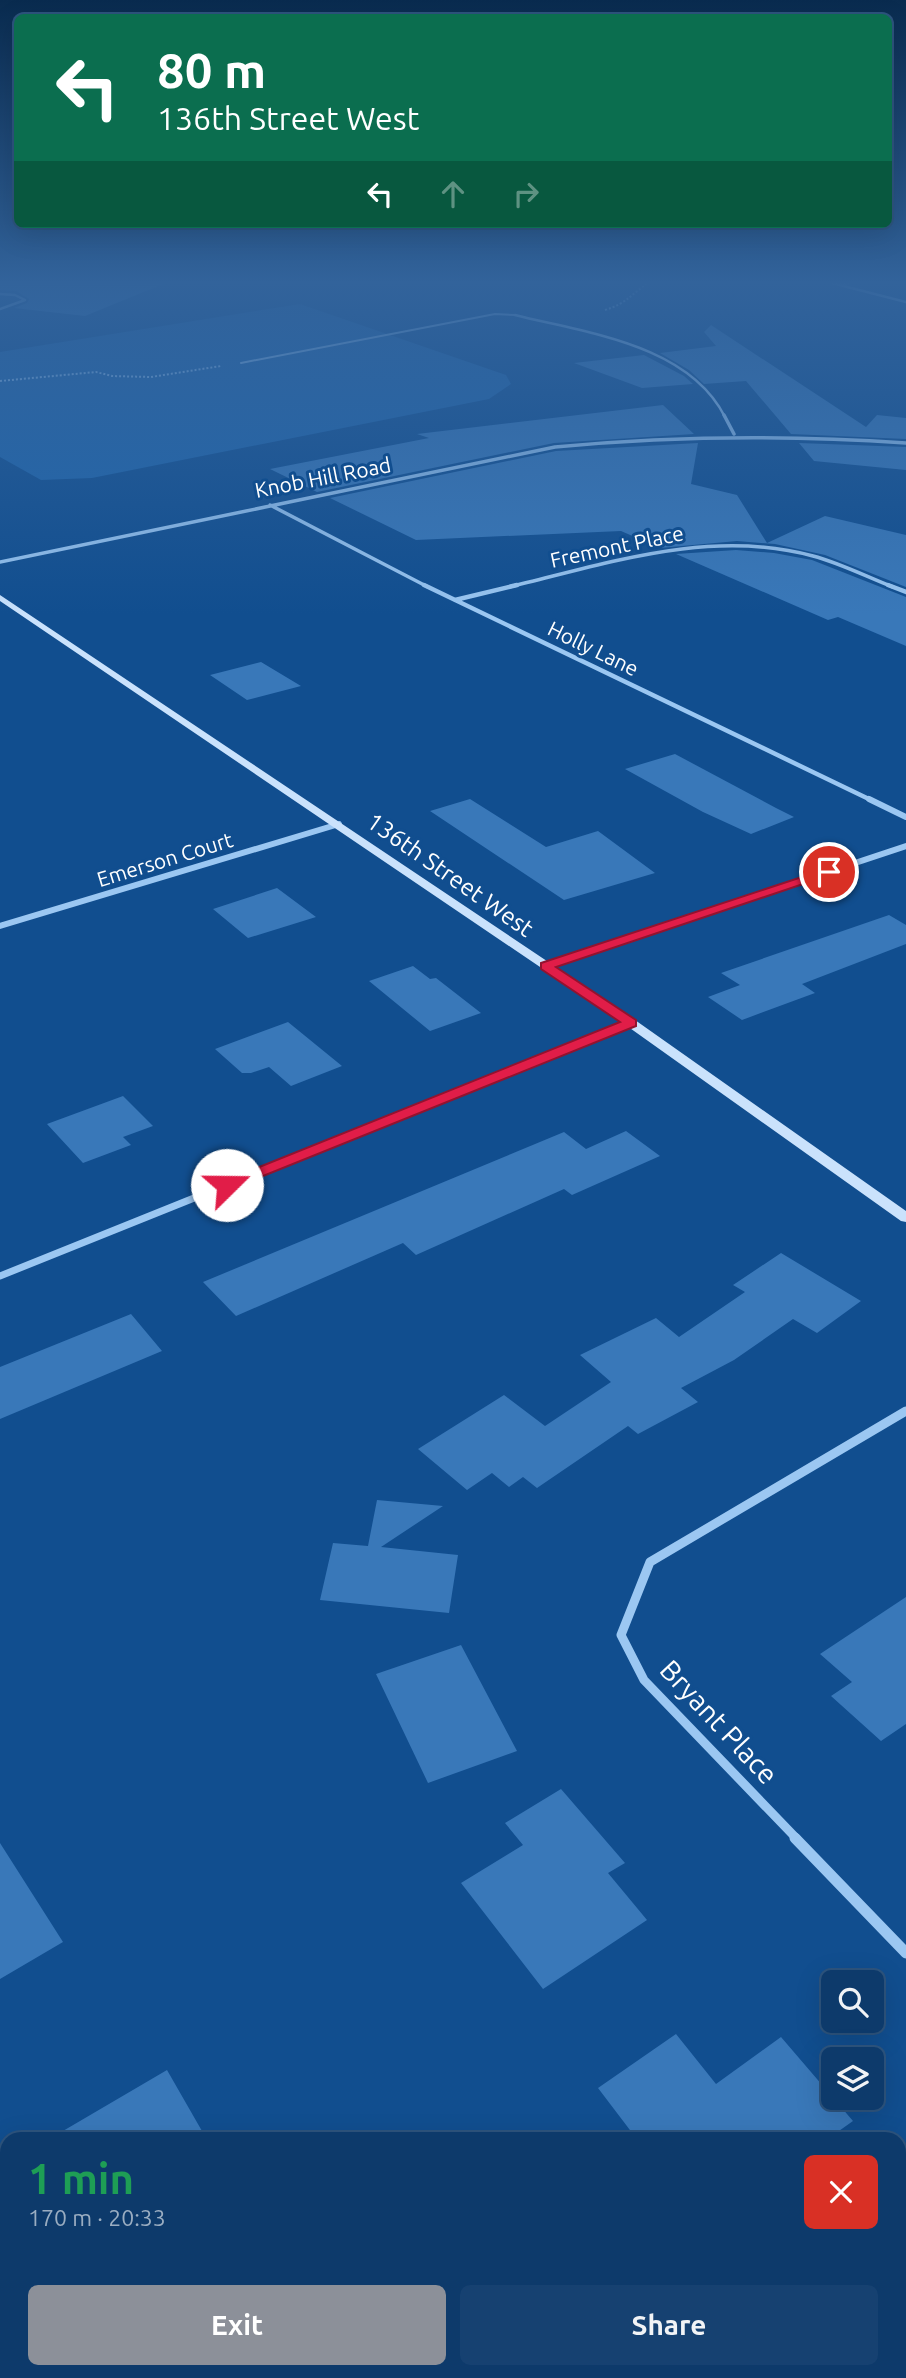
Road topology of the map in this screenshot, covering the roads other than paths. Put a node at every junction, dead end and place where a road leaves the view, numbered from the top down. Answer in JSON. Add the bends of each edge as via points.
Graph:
{"nodes":[{"id":1,"x":711,"y":392,"type":"edge"},
{"id":2,"x":734,"y":434,"type":"junction"},
{"id":3,"x":906,"y":443,"type":"edge"},
{"id":4,"x":269,"y":505,"type":"junction"},
{"id":5,"x":0,"y":562,"type":"edge"},
{"id":6,"x":906,"y":592,"type":"edge"},
{"id":7,"x":0,"y":597,"type":"edge"},
{"id":8,"x":455,"y":601,"type":"junction"},
{"id":9,"x":906,"y":817,"type":"edge"},
{"id":10,"x":340,"y":824,"type":"junction"},
{"id":11,"x":906,"y":846,"type":"edge"},
{"id":12,"x":0,"y":926,"type":"edge"},
{"id":13,"x":545,"y":966,"type":"junction"},
{"id":14,"x":631,"y":1023,"type":"junction"},
{"id":15,"x":906,"y":1218,"type":"edge"},
{"id":16,"x":0,"y":1276,"type":"edge"},
{"id":17,"x":906,"y":1411,"type":"edge"},
{"id":18,"x":906,"y":1954,"type":"edge"}],
"edges":[{"from":1,"to":2,"type":"street"},
{"from":2,"to":3,"type":"street","name":"Knob Hill Road"},
{"from":2,"to":4,"type":"street","name":"Knob Hill Road","via":[[555,447]]},
{"from":4,"to":5,"type":"street","name":"Knob Hill Road"},
{"from":4,"to":8,"type":"street","name":"Holly Lane"},
{"from":6,"to":8,"type":"street","name":"Fremont Place","via":[[815,556],[732,544],[665,550]]},
{"from":7,"to":10,"type":"street","name":"136th Street West"},
{"from":8,"to":9,"type":"street","name":"Holly Lane"},
{"from":10,"to":12,"type":"street","name":"Emerson Court"},
{"from":10,"to":13,"type":"street","name":"136th Street West"},
{"from":11,"to":13,"type":"street"},
{"from":13,"to":14,"type":"street","name":"136th Street West"},
{"from":14,"to":15,"type":"street","name":"136th Street West"},
{"from":14,"to":16,"type":"street"},
{"from":17,"to":18,"type":"street","name":"Bryant Place","via":[[650,1562],[621,1635],[645,1680]]}]}
